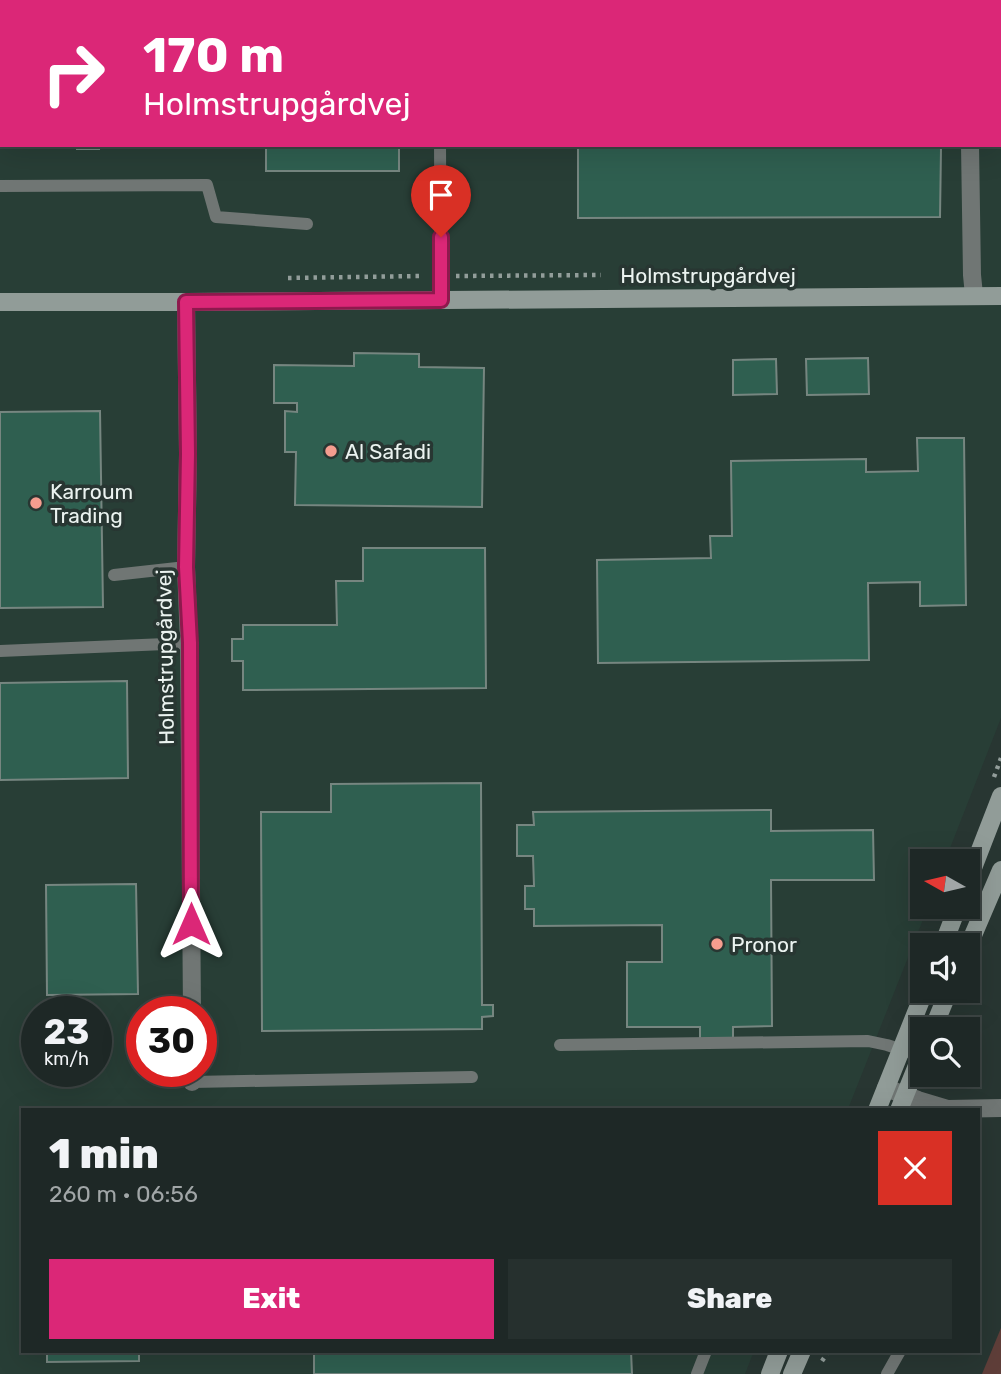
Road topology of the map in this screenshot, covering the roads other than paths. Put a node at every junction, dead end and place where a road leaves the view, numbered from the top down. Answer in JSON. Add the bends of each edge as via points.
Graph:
{"nodes":[{"id":1,"x":440,"y":147,"type":"edge"},
{"id":2,"x":970,"y":147,"type":"edge"},
{"id":3,"x":0,"y":186,"type":"edge"},
{"id":4,"x":307,"y":224,"type":"dead end"},
{"id":5,"x":974,"y":295,"type":"junction"},
{"id":6,"x":1001,"y":296,"type":"edge"},
{"id":7,"x":441,"y":300,"type":"junction"},
{"id":8,"x":0,"y":302,"type":"edge"},
{"id":9,"x":186,"y":302,"type":"junction"},
{"id":10,"x":186,"y":567,"type":"junction"},
{"id":11,"x":114,"y":575,"type":"dead end"},
{"id":12,"x":190,"y":643,"type":"junction"},
{"id":13,"x":0,"y":651,"type":"edge"},
{"id":14,"x":1001,"y":796,"type":"edge"},
{"id":15,"x":980,"y":850,"type":"edge"},
{"id":16,"x":1001,"y":870,"type":"edge"},
{"id":17,"x":974,"y":933,"type":"edge"},
{"id":18,"x":192,"y":996,"type":"edge"},
{"id":19,"x":920,"y":1003,"type":"edge"},
{"id":20,"x":560,"y":1045,"type":"dead end"},
{"id":21,"x":902,"y":1050,"type":"junction"},
{"id":22,"x":910,"y":1052,"type":"edge"},
{"id":23,"x":217,"y":1077,"type":"edge"},
{"id":24,"x":472,"y":1077,"type":"dead end"},
{"id":25,"x":910,"y":1083,"type":"edge"},
{"id":26,"x":886,"y":1088,"type":"junction"},
{"id":27,"x":902,"y":1103,"type":"edge"},
{"id":28,"x":878,"y":1108,"type":"edge"},
{"id":29,"x":940,"y":1108,"type":"edge"},
{"id":30,"x":1001,"y":1108,"type":"edge"},
{"id":31,"x":980,"y":1109,"type":"edge"},
{"id":32,"x":705,"y":1353,"type":"edge"},
{"id":33,"x":778,"y":1353,"type":"edge"},
{"id":34,"x":801,"y":1353,"type":"edge"},
{"id":35,"x":899,"y":1353,"type":"edge"},
{"id":36,"x":697,"y":1374,"type":"edge"},
{"id":37,"x":770,"y":1374,"type":"edge"},
{"id":38,"x":792,"y":1374,"type":"edge"},
{"id":39,"x":887,"y":1374,"type":"edge"}],
"edges":[{"from":1,"to":7,"type":"lane"},
{"from":2,"to":5,"type":"street"},
{"from":3,"to":4,"type":"lane","via":[[207,185],[216,217]]},
{"from":5,"to":6,"type":"street","name":"Holmstrupgårdvej"},
{"from":5,"to":7,"type":"street","name":"Holmstrupgårdvej"},
{"from":7,"to":9,"type":"street","name":"Holmstrupgårdvej"},
{"from":8,"to":9,"type":"street","name":"Holmstrupgårdvej"},
{"from":9,"to":10,"type":"street","name":"Holmstrupgårdvej"},
{"from":10,"to":11,"type":"lane"},
{"from":10,"to":12,"type":"street","name":"Holmstrupgårdvej"},
{"from":12,"to":13,"type":"lane"},
{"from":12,"to":18,"type":"street","name":"Holmstrupgårdvej"},
{"from":14,"to":15,"type":"street"},
{"from":16,"to":17,"type":"street"},
{"from":19,"to":21,"type":"street"},
{"from":20,"to":21,"type":"lane","via":[[868,1041]]},
{"from":21,"to":22,"type":"lane"},
{"from":21,"to":26,"type":"street"},
{"from":23,"to":24,"type":"lane"},
{"from":25,"to":27,"type":"street"},
{"from":26,"to":27,"type":"street"},
{"from":26,"to":28,"type":"street"},
{"from":27,"to":29,"type":"street"},
{"from":30,"to":31,"type":"street"},
{"from":32,"to":36,"type":"lane"},
{"from":33,"to":37,"type":"street"},
{"from":34,"to":38,"type":"street"},
{"from":35,"to":39,"type":"lane"}]}
